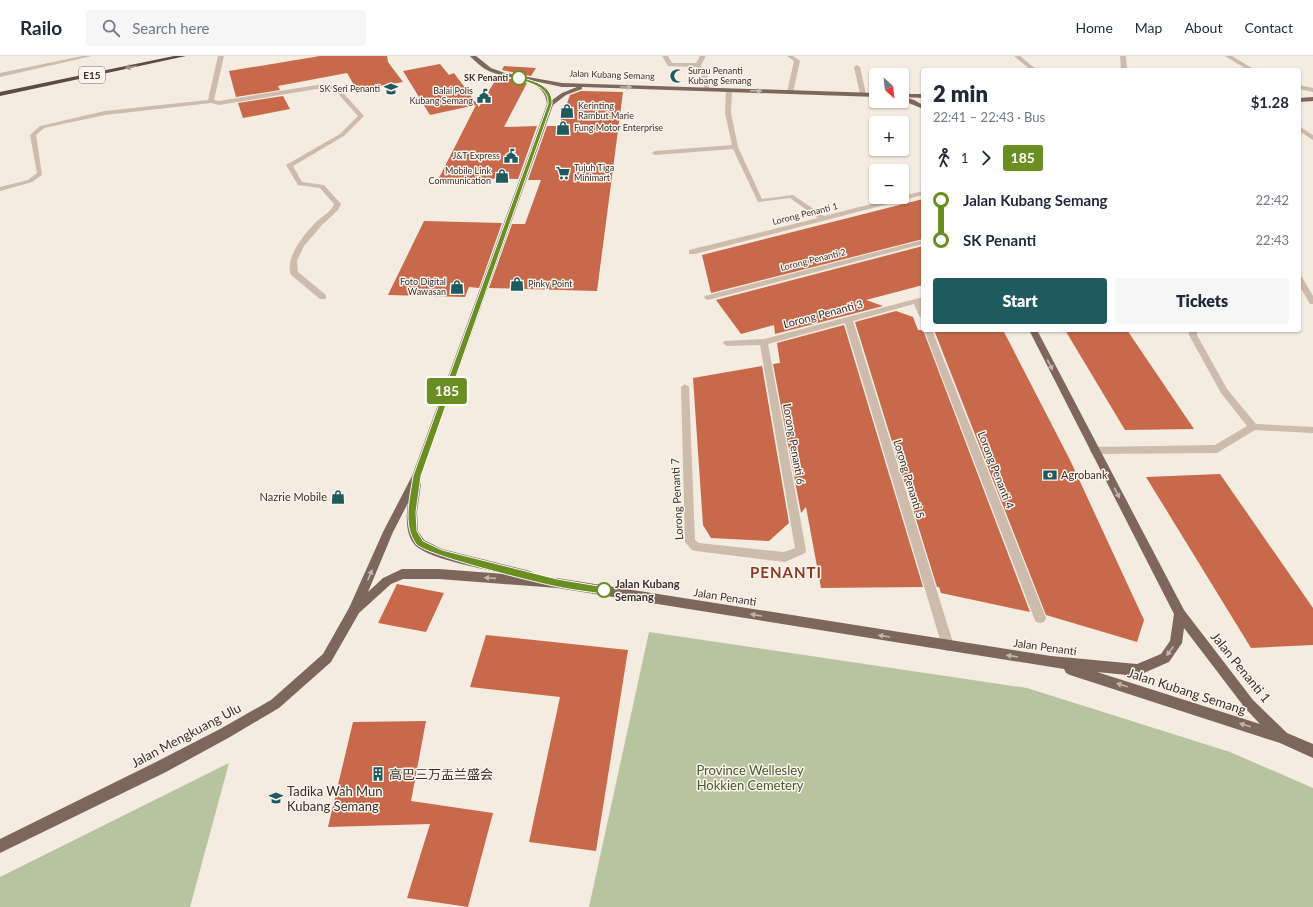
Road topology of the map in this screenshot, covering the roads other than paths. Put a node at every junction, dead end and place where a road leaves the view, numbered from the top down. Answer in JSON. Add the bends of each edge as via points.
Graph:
{"nodes":[{"id":1,"x":89,"y":56,"type":"edge"},
{"id":2,"x":147,"y":56,"type":"edge"},
{"id":3,"x":183,"y":56,"type":"edge"},
{"id":4,"x":221,"y":56,"type":"edge"},
{"id":5,"x":473,"y":56,"type":"edge"},
{"id":6,"x":665,"y":56,"type":"edge"},
{"id":7,"x":703,"y":56,"type":"edge"},
{"id":8,"x":790,"y":56,"type":"edge"},
{"id":9,"x":1017,"y":56,"type":"edge"},
{"id":10,"x":1122,"y":56,"type":"edge"},
{"id":11,"x":1228,"y":56,"type":"edge"},
{"id":12,"x":81,"y":57,"type":"edge"},
{"id":13,"x":132,"y":59,"type":"dead end"},
{"id":14,"x":698,"y":65,"type":"junction"},
{"id":15,"x":857,"y":67,"type":"dead end"},
{"id":16,"x":1032,"y":68,"type":"edge"},
{"id":17,"x":1123,"y":68,"type":"edge"},
{"id":18,"x":1249,"y":68,"type":"edge"},
{"id":19,"x":0,"y":75,"type":"edge"},
{"id":20,"x":519,"y":78,"type":"junction"},
{"id":21,"x":587,"y":86,"type":"junction"},
{"id":22,"x":1301,"y":87,"type":"edge"},
{"id":23,"x":708,"y":90,"type":"junction"},
{"id":24,"x":729,"y":90,"type":"junction"},
{"id":25,"x":1313,"y":90,"type":"edge"},
{"id":26,"x":790,"y":92,"type":"junction"},
{"id":27,"x":0,"y":94,"type":"edge"},
{"id":28,"x":863,"y":94,"type":"junction"},
{"id":29,"x":869,"y":94,"type":"edge"},
{"id":30,"x":909,"y":96,"type":"edge"},
{"id":31,"x":921,"y":96,"type":"edge"},
{"id":32,"x":1313,"y":99,"type":"edge"},
{"id":33,"x":909,"y":100,"type":"edge"},
{"id":34,"x":1301,"y":100,"type":"edge"},
{"id":35,"x":211,"y":101,"type":"junction"},
{"id":36,"x":550,"y":104,"type":"junction"},
{"id":37,"x":921,"y":106,"type":"edge"},
{"id":38,"x":1301,"y":129,"type":"edge"},
{"id":39,"x":1313,"y":138,"type":"edge"},
{"id":40,"x":735,"y":147,"type":"junction"},
{"id":41,"x":655,"y":153,"type":"dead end"},
{"id":42,"x":0,"y":189,"type":"edge"},
{"id":43,"x":921,"y":194,"type":"edge"},
{"id":44,"x":824,"y":219,"type":"junction"},
{"id":45,"x":921,"y":243,"type":"edge"},
{"id":46,"x":692,"y":252,"type":"dead end"},
{"id":47,"x":1301,"y":283,"type":"edge"},
{"id":48,"x":323,"y":298,"type":"dead end"},
{"id":49,"x":708,"y":298,"type":"dead end"},
{"id":50,"x":920,"y":300,"type":"edge"},
{"id":51,"x":1313,"y":302,"type":"edge"},
{"id":52,"x":848,"y":319,"type":"junction"},
{"id":53,"x":929,"y":332,"type":"edge"},
{"id":54,"x":1033,"y":332,"type":"edge"},
{"id":55,"x":1193,"y":332,"type":"edge"},
{"id":56,"x":764,"y":342,"type":"junction"},
{"id":57,"x":727,"y":343,"type":"dead end"},
{"id":58,"x":685,"y":388,"type":"dead end"},
{"id":59,"x":1253,"y":427,"type":"junction"},
{"id":60,"x":1313,"y":430,"type":"edge"},
{"id":61,"x":1095,"y":451,"type":"junction"},
{"id":62,"x":417,"y":476,"type":"junction"},
{"id":63,"x":801,"y":550,"type":"joint"},
{"id":64,"x":557,"y":583,"type":"junction"},
{"id":65,"x":354,"y":611,"type":"junction"},
{"id":66,"x":1180,"y":614,"type":"junction"},
{"id":67,"x":1040,"y":618,"type":"dead end"},
{"id":68,"x":948,"y":646,"type":"junction"},
{"id":69,"x":1051,"y":662,"type":"junction"},
{"id":70,"x":1282,"y":737,"type":"junction"},
{"id":71,"x":1313,"y":751,"type":"edge"},
{"id":72,"x":0,"y":846,"type":"edge"}],
"edges":[{"from":1,"to":12,"type":"street"},
{"from":2,"to":13,"type":"highway"},
{"from":3,"to":27,"type":"highway","number":"E15","one_way":true},
{"from":4,"to":35,"type":"street"},
{"from":5,"to":20,"type":"main road","name":"Jalan Kubang Semang","via":[[489,69]]},
{"from":6,"to":14,"type":"street","via":[[670,65]]},
{"from":7,"to":14,"type":"street"},
{"from":8,"to":26,"type":"street","via":[[797,61]]},
{"from":9,"to":16,"type":"street"},
{"from":10,"to":17,"type":"street"},
{"from":11,"to":18,"type":"street"},
{"from":12,"to":19,"type":"street"},
{"from":14,"to":23,"type":"street","via":[[704,74]]},
{"from":15,"to":28,"type":"street"},
{"from":20,"to":21,"type":"main road","name":"Jalan Kubang Semang"},
{"from":20,"to":36,"type":"main road","via":[[545,89],[550,96]]},
{"from":21,"to":23,"type":"main road","name":"Jalan Kubang Semang","one_way":true},
{"from":21,"to":36,"type":"main road","via":[[568,91]]},
{"from":22,"to":25,"type":"street"},
{"from":23,"to":24,"type":"main road","name":"Jalan Kubang Semang"},
{"from":24,"to":26,"type":"main road","name":"Jalan Kubang Semang","one_way":true},
{"from":24,"to":40,"type":"street","via":[[728,113]]},
{"from":26,"to":28,"type":"main road","name":"Jalan Kubang Semang"},
{"from":28,"to":29,"type":"main road","name":"Jalan Kubang Semang"},
{"from":30,"to":31,"type":"main road"},
{"from":32,"to":34,"type":"main road"},
{"from":33,"to":37,"type":"main road"},
{"from":35,"to":42,"type":"street","via":[[105,113],[42,127],[33,135],[40,174],[30,181]]},
{"from":35,"to":48,"type":"street","via":[[219,103],[323,86],[336,87],[361,116],[342,135],[289,165],[300,184],[322,186],[338,204],[336,209],[319,223],[293,261],[294,273]]},
{"from":36,"to":62,"type":"main road"},
{"from":38,"to":39,"type":"street"},
{"from":40,"to":41,"type":"street"},
{"from":40,"to":44,"type":"street","via":[[760,202],[791,196]]},
{"from":43,"to":44,"type":"street","name":"Lorong Penanti 1"},
{"from":44,"to":46,"type":"street","name":"Lorong Penanti 1"},
{"from":45,"to":49,"type":"street","name":"Lorong Penanti 2"},
{"from":47,"to":51,"type":"street"},
{"from":50,"to":52,"type":"street","name":"Lorong Penanti 3"},
{"from":52,"to":56,"type":"street","name":"Lorong Penanti 3"},
{"from":52,"to":68,"type":"street","name":"Lorong Penanti 5"},
{"from":53,"to":67,"type":"street","name":"Lorong Penanti 4"},
{"from":54,"to":61,"type":"main road","one_way":true},
{"from":55,"to":59,"type":"street","via":[[1224,391]]},
{"from":56,"to":57,"type":"street","name":"Lorong Penanti 3"},
{"from":56,"to":63,"type":"street","name":"Lorong Penanti 6"},
{"from":58,"to":63,"type":"street","name":"Lorong Penanti 7","via":[[690,542],[696,547],[785,557]]},
{"from":59,"to":60,"type":"street"},
{"from":59,"to":61,"type":"street","via":[[1217,449]]},
{"from":61,"to":66,"type":"main road","one_way":true},
{"from":62,"to":64,"type":"main road","name":"Jalan Penanti","via":[[412,512],[413,531],[420,543],[440,553]]},
{"from":65,"to":62,"type":"main road","one_way":true,"via":[[388,532]]},
{"from":64,"to":65,"type":"main road","name":"Jalan Penanti","one_way":true,"via":[[440,574],[402,574],[387,581]]},
{"from":68,"to":64,"type":"main road","name":"Jalan Penanti","one_way":true},
{"from":65,"to":72,"type":"main road","name":"Jalan Mengkuang Ulu","via":[[327,658],[275,704],[161,767]]},
{"from":66,"to":69,"type":"main road","name":"Jalan Penanti","one_way":true,"via":[[1176,643],[1165,658],[1137,670]]},
{"from":66,"to":70,"type":"main road","name":"Jalan Penanti 1","via":[[1249,704]]},
{"from":69,"to":68,"type":"main road","name":"Jalan Penanti","one_way":true},
{"from":70,"to":69,"type":"main road","name":"Jalan Kubang Semang","one_way":true},
{"from":70,"to":71,"type":"main road","name":"Jalan Kubang Semang"}]}
